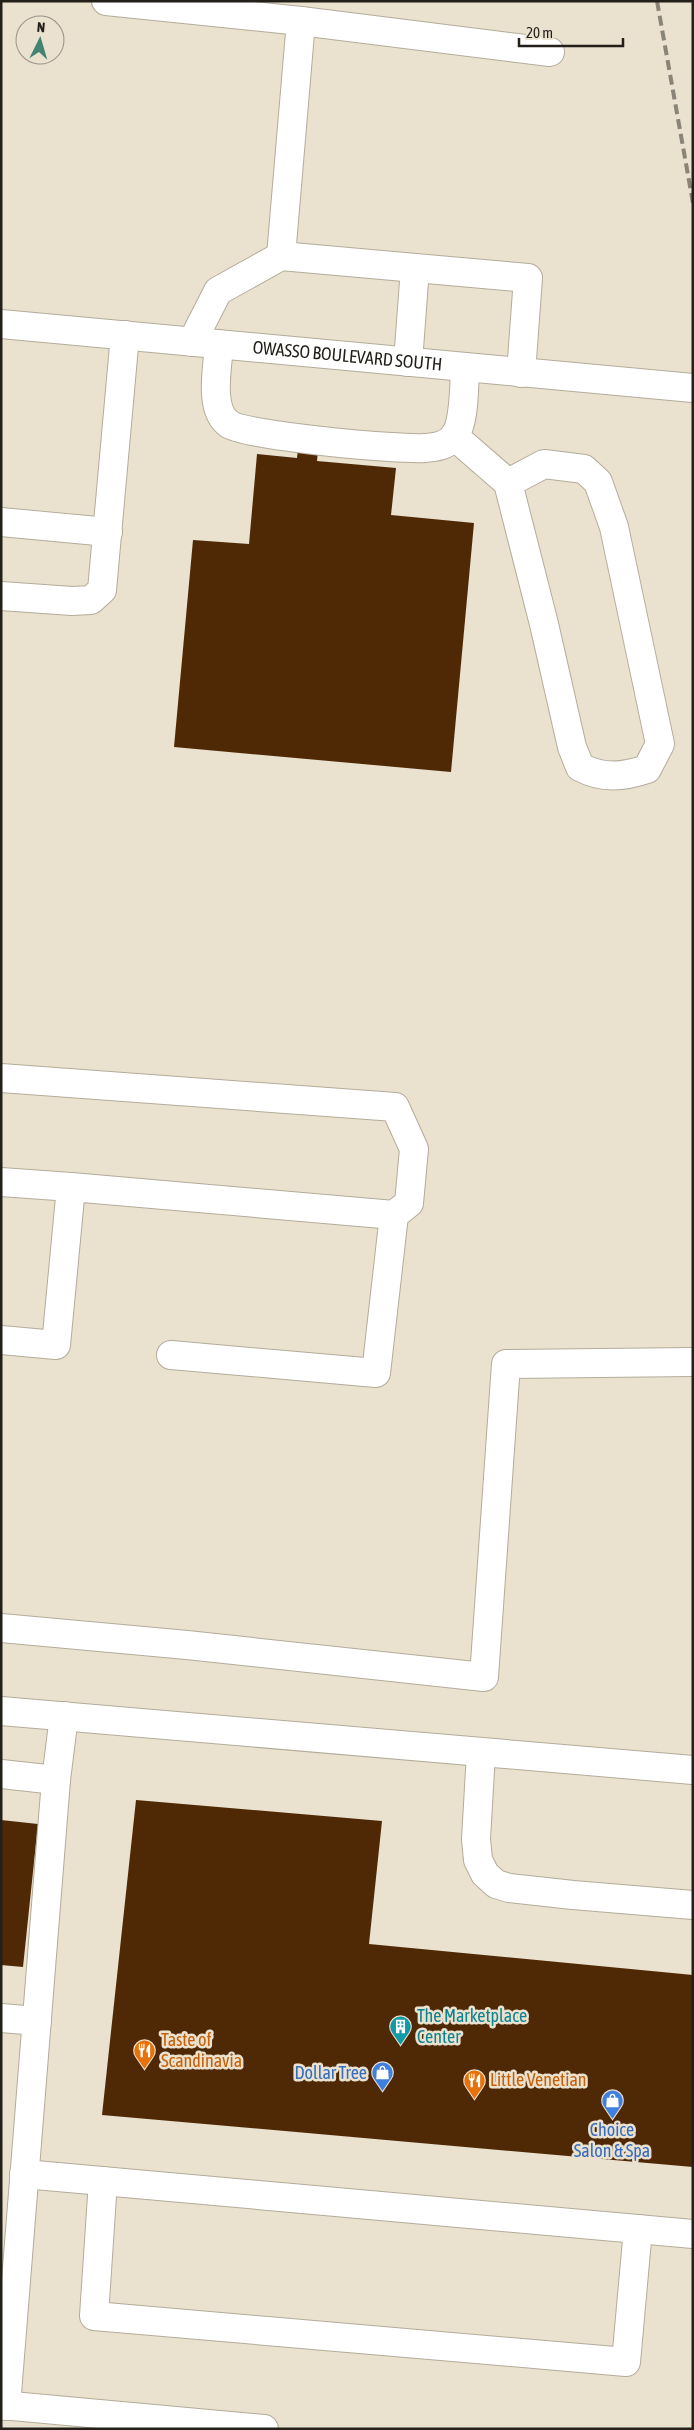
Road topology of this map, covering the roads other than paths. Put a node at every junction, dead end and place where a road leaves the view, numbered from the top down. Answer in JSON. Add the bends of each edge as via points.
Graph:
{"nodes":[{"id":1,"x":106,"y":1,"type":"edge"},
{"id":2,"x":301,"y":21,"type":"junction"},
{"id":3,"x":550,"y":52,"type":"dead end"},
{"id":4,"x":281,"y":256,"type":"junction"},
{"id":5,"x":415,"y":268,"type":"junction"},
{"id":6,"x":1,"y":324,"type":"edge"},
{"id":7,"x":125,"y":335,"type":"junction"},
{"id":8,"x":192,"y":342,"type":"junction"},
{"id":9,"x":219,"y":344,"type":"junction"},
{"id":10,"x":408,"y":362,"type":"junction"},
{"id":11,"x":465,"y":367,"type":"junction"},
{"id":12,"x":521,"y":373,"type":"junction"},
{"id":13,"x":693,"y":388,"type":"edge"},
{"id":14,"x":454,"y":436,"type":"junction"},
{"id":15,"x":508,"y":483,"type":"junction"},
{"id":16,"x":1,"y":522,"type":"edge"},
{"id":17,"x":108,"y":532,"type":"junction"},
{"id":18,"x":1,"y":596,"type":"edge"},
{"id":19,"x":1,"y":1078,"type":"edge"},
{"id":20,"x":1,"y":1182,"type":"edge"},
{"id":21,"x":71,"y":1187,"type":"junction"},
{"id":22,"x":394,"y":1215,"type":"junction"},
{"id":23,"x":1,"y":1340,"type":"edge"},
{"id":24,"x":172,"y":1355,"type":"dead end"},
{"id":25,"x":693,"y":1362,"type":"edge"},
{"id":26,"x":1,"y":1628,"type":"edge"},
{"id":27,"x":1,"y":1711,"type":"edge"},
{"id":28,"x":64,"y":1716,"type":"junction"},
{"id":29,"x":481,"y":1753,"type":"junction"},
{"id":30,"x":693,"y":1770,"type":"edge"},
{"id":31,"x":1,"y":1774,"type":"edge"},
{"id":32,"x":56,"y":1780,"type":"junction"},
{"id":33,"x":693,"y":1905,"type":"edge"},
{"id":34,"x":1,"y":2018,"type":"edge"},
{"id":35,"x":36,"y":2021,"type":"junction"},
{"id":36,"x":103,"y":2181,"type":"junction"},
{"id":37,"x":16,"y":2189,"type":"edge"},
{"id":38,"x":638,"y":2229,"type":"junction"},
{"id":39,"x":693,"y":2234,"type":"edge"},
{"id":40,"x":9,"y":2412,"type":"edge"},
{"id":41,"x":264,"y":2429,"type":"edge"}],
"edges":[{"from":1,"to":2,"type":"street"},
{"from":2,"to":3,"type":"street"},
{"from":2,"to":4,"type":"street"},
{"from":4,"to":5,"type":"street"},
{"from":4,"to":8,"type":"street","via":[[218,292]]},
{"from":5,"to":10,"type":"street"},
{"from":5,"to":12,"type":"street","via":[[528,278]]},
{"from":6,"to":7,"type":"street","name":"OWASSO BOULEVARD SOUTH"},
{"from":7,"to":8,"type":"street","name":"OWASSO BOULEVARD SOUTH"},
{"from":7,"to":17,"type":"street"},
{"from":8,"to":9,"type":"street","name":"OWASSO BOULEVARD SOUTH"},
{"from":9,"to":10,"type":"street","name":"OWASSO BOULEVARD SOUTH"},
{"from":9,"to":14,"type":"street","via":[[218,410],[230,425],[255,432],[394,449],[444,445]]},
{"from":10,"to":11,"type":"street","name":"OWASSO BOULEVARD SOUTH"},
{"from":11,"to":12,"type":"street","name":"OWASSO BOULEVARD SOUTH"},
{"from":11,"to":14,"type":"street","via":[[461,418]]},
{"from":12,"to":13,"type":"street","name":"OWASSO BOULEVARD SOUTH"},
{"from":14,"to":15,"type":"street"},
{"from":15,"to":15,"type":"street","via":[[572,747],[580,767],[594,774],[610,776],[648,769],[660,744],[614,527],[598,482],[584,469],[544,464]]},
{"from":16,"to":17,"type":"street"},
{"from":17,"to":18,"type":"street","via":[[102,590],[91,600],[72,602]]},
{"from":19,"to":22,"type":"street","via":[[395,1107],[414,1149],[409,1203]]},
{"from":20,"to":21,"type":"street"},
{"from":21,"to":22,"type":"street"},
{"from":21,"to":23,"type":"street","via":[[56,1345]]},
{"from":22,"to":24,"type":"street","via":[[376,1372]]},
{"from":25,"to":26,"type":"street","via":[[506,1364],[484,1676]]},
{"from":27,"to":28,"type":"street"},
{"from":28,"to":29,"type":"street"},
{"from":28,"to":32,"type":"street"},
{"from":29,"to":30,"type":"street"},
{"from":29,"to":33,"type":"street","via":[[476,1839],[478,1860],[496,1884],[573,1895]]},
{"from":31,"to":32,"type":"street"},
{"from":32,"to":35,"type":"street"},
{"from":34,"to":35,"type":"street"},
{"from":35,"to":37,"type":"street"},
{"from":36,"to":37,"type":"street"},
{"from":36,"to":38,"type":"street"},
{"from":36,"to":38,"type":"street","via":[[94,2316],[626,2362]]},
{"from":37,"to":40,"type":"street"},
{"from":38,"to":39,"type":"street"},
{"from":40,"to":41,"type":"street"}]}
